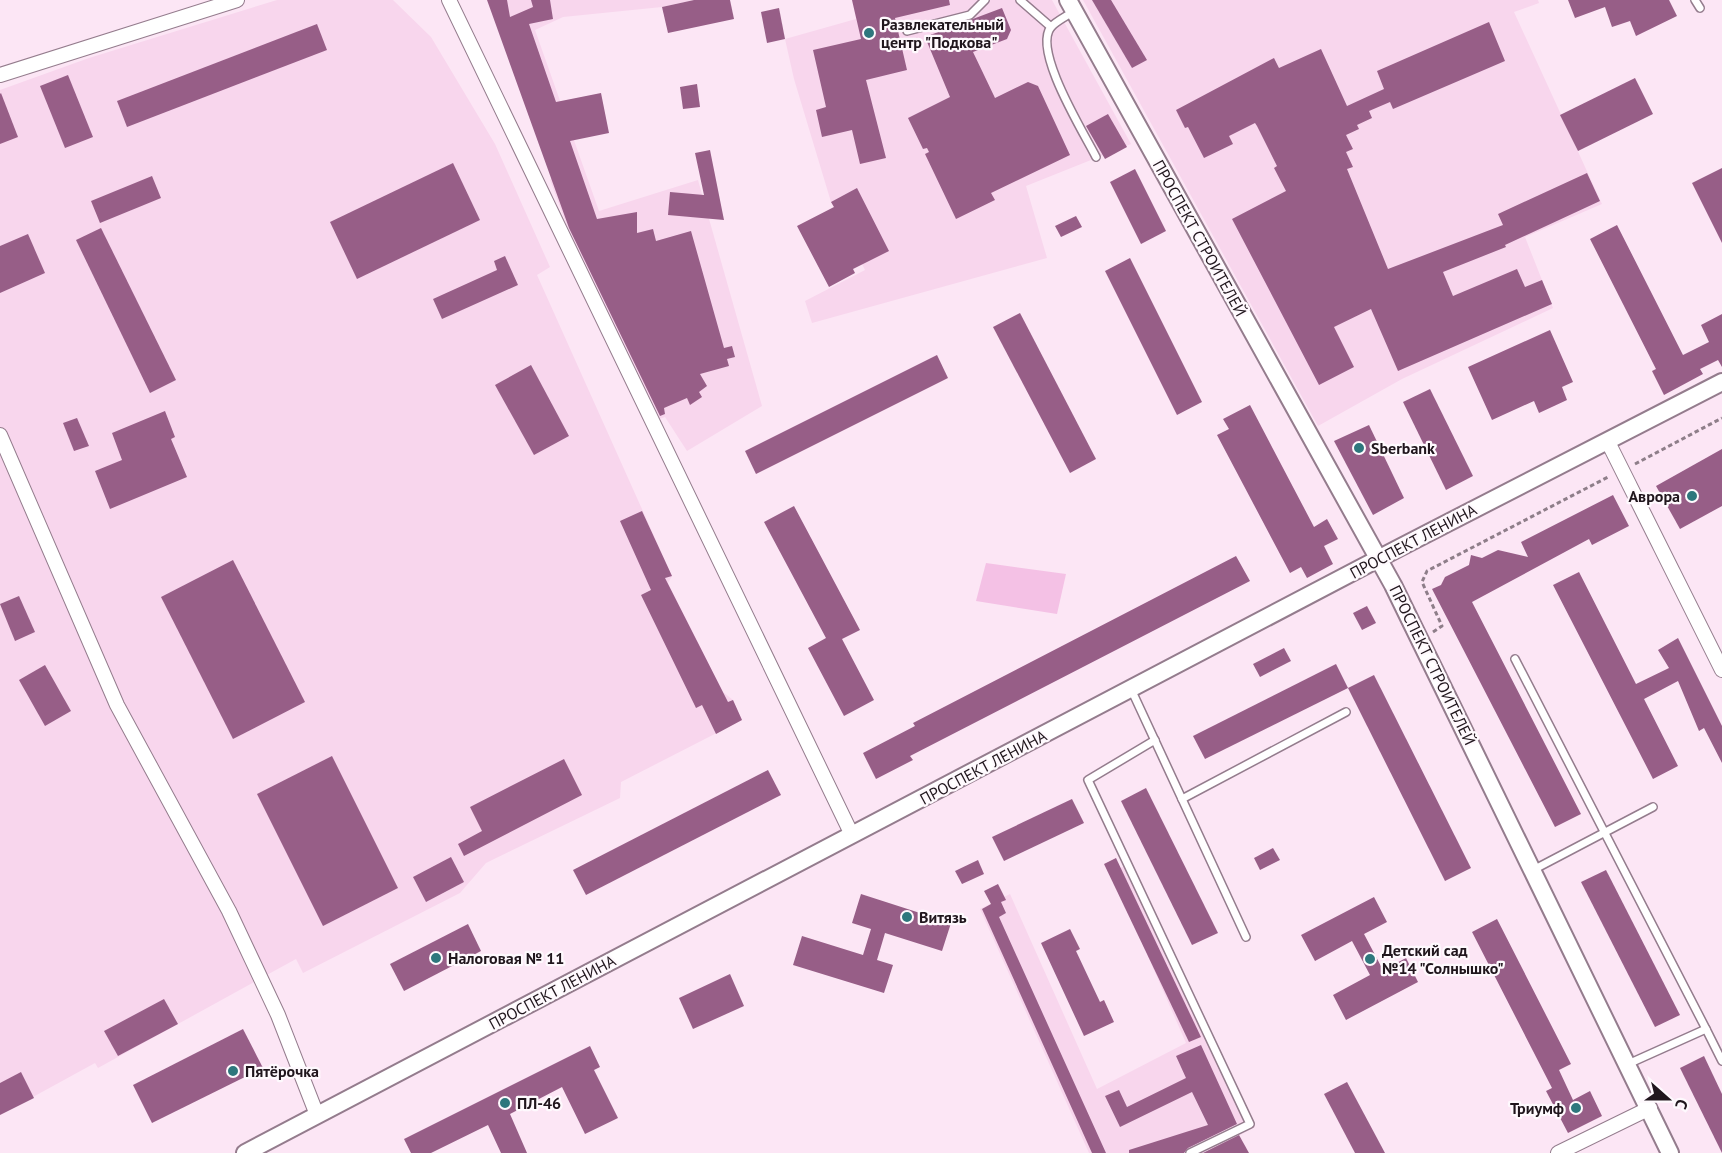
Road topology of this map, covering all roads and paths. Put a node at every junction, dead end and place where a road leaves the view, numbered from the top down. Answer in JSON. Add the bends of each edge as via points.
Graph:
{"nodes":[{"id":1,"x":237,"y":0,"type":"edge"},
{"id":2,"x":449,"y":0,"type":"edge"},
{"id":3,"x":985,"y":0,"type":"edge"},
{"id":4,"x":1020,"y":0,"type":"edge"},
{"id":5,"x":1695,"y":0,"type":"edge"},
{"id":6,"x":1071,"y":6,"type":"edge"},
{"id":7,"x":1700,"y":8,"type":"dead end"},
{"id":8,"x":1051,"y":27,"type":"junction"},
{"id":9,"x":908,"y":31,"type":"dead end"},
{"id":10,"x":0,"y":75,"type":"edge"},
{"id":11,"x":1096,"y":157,"type":"dead end"},
{"id":12,"x":1722,"y":382,"type":"edge"},
{"id":13,"x":1722,"y":418,"type":"edge"},
{"id":14,"x":0,"y":435,"type":"edge"},
{"id":15,"x":1608,"y":442,"type":"junction"},
{"id":16,"x":1622,"y":471,"type":"junction"},
{"id":17,"x":1379,"y":559,"type":"junction"},
{"id":18,"x":1421,"y":639,"type":"junction"},
{"id":19,"x":1515,"y":659,"type":"dead end"},
{"id":20,"x":1722,"y":670,"type":"edge"},
{"id":21,"x":1131,"y":689,"type":"junction"},
{"id":22,"x":1346,"y":712,"type":"dead end"},
{"id":23,"x":1155,"y":741,"type":"junction"},
{"id":24,"x":1182,"y":799,"type":"junction"},
{"id":25,"x":1653,"y":807,"type":"dead end"},
{"id":26,"x":1605,"y":834,"type":"junction"},
{"id":27,"x":852,"y":835,"type":"junction"},
{"id":28,"x":1533,"y":870,"type":"junction"},
{"id":29,"x":1246,"y":937,"type":"dead end"},
{"id":30,"x":1706,"y":1029,"type":"junction"},
{"id":31,"x":1722,"y":1061,"type":"edge"},
{"id":32,"x":1628,"y":1064,"type":"junction"},
{"id":33,"x":1650,"y":1108,"type":"junction"},
{"id":34,"x":317,"y":1115,"type":"junction"},
{"id":35,"x":244,"y":1153,"type":"edge"},
{"id":36,"x":1190,"y":1153,"type":"edge"},
{"id":37,"x":1558,"y":1153,"type":"edge"},
{"id":38,"x":1670,"y":1153,"type":"edge"}],
"edges":[{"from":1,"to":10,"type":"street"},
{"from":2,"to":27,"type":"street"},
{"from":3,"to":9,"type":"lane","via":[[970,15]]},
{"from":4,"to":8,"type":"lane"},
{"from":5,"to":7,"type":"lane"},
{"from":6,"to":8,"type":"lane"},
{"from":6,"to":17,"type":"street","name":"ПРОСПЕКТ СТРОИТЕЛЕЙ"},
{"from":8,"to":11,"type":"lane","via":[[1045,40],[1053,71]]},
{"from":12,"to":15,"type":"street","name":"ПРОСПЕКТ ЛЕНИНА"},
{"from":13,"to":16,"type":"path"},
{"from":14,"to":34,"type":"street","via":[[117,705],[229,911],[278,1015]]},
{"from":15,"to":16,"type":"street"},
{"from":15,"to":17,"type":"street","name":"ПРОСПЕКТ ЛЕНИНА"},
{"from":16,"to":18,"type":"path","via":[[1427,570],[1422,582],[1442,626]]},
{"from":16,"to":20,"type":"street"},
{"from":17,"to":18,"type":"street","name":"ПРОСПЕКТ СТРОИТЕЛЕЙ"},
{"from":17,"to":21,"type":"street","name":"ПРОСПЕКТ ЛЕНИНА"},
{"from":18,"to":28,"type":"street","name":"ПРОСПЕКТ СТРОИТЕЛЕЙ"},
{"from":19,"to":26,"type":"lane"},
{"from":21,"to":23,"type":"lane"},
{"from":21,"to":27,"type":"street","name":"ПРОСПЕКТ ЛЕНИНА"},
{"from":22,"to":24,"type":"lane"},
{"from":23,"to":24,"type":"lane"},
{"from":23,"to":36,"type":"lane","via":[[1088,780],[1250,1124]]},
{"from":24,"to":29,"type":"lane"},
{"from":25,"to":26,"type":"lane"},
{"from":26,"to":28,"type":"lane"},
{"from":26,"to":30,"type":"lane"},
{"from":27,"to":34,"type":"street","name":"ПРОСПЕКТ ЛЕНИНА"},
{"from":28,"to":32,"type":"street","name":"ПРОСПЕКТ СТРОИТЕЛЕЙ"},
{"from":30,"to":31,"type":"lane"},
{"from":30,"to":32,"type":"lane"},
{"from":32,"to":33,"type":"street","name":"ПРОСПЕКТ СТРОИТЕЛЕЙ"},
{"from":33,"to":37,"type":"street"},
{"from":33,"to":38,"type":"street","name":"ПРОСПЕКТ СТРОИТЕЛЕЙ"},
{"from":34,"to":35,"type":"street","name":"ПРОСПЕКТ ЛЕНИНА"}]}
